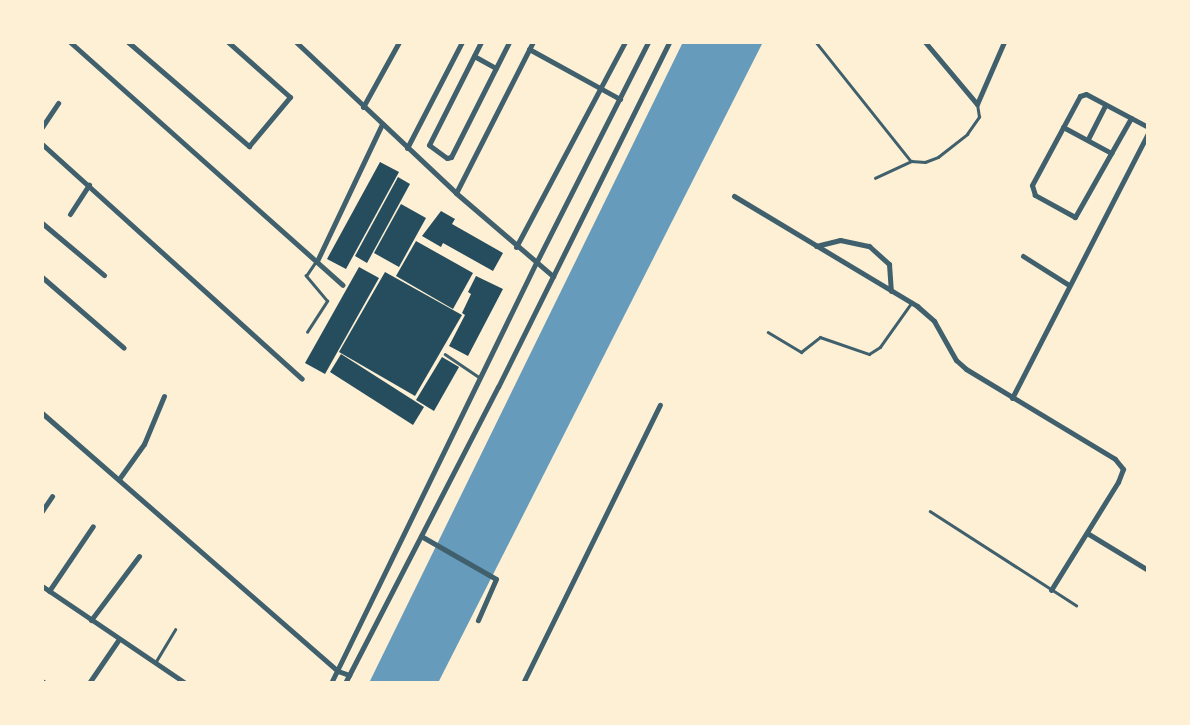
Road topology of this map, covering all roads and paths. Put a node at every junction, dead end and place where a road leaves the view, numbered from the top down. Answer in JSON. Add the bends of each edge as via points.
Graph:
{"nodes":[{"id":1,"x":70,"y":42,"type":"edge"},
{"id":2,"x":128,"y":42,"type":"edge"},
{"id":3,"x":228,"y":42,"type":"edge"},
{"id":4,"x":296,"y":42,"type":"edge"},
{"id":5,"x":399,"y":42,"type":"edge"},
{"id":6,"x":462,"y":42,"type":"edge"},
{"id":7,"x":481,"y":42,"type":"edge"},
{"id":8,"x":509,"y":42,"type":"edge"},
{"id":9,"x":533,"y":42,"type":"edge"},
{"id":10,"x":625,"y":42,"type":"edge"},
{"id":11,"x":648,"y":42,"type":"edge"},
{"id":12,"x":669,"y":42,"type":"edge"},
{"id":13,"x":816,"y":42,"type":"edge"},
{"id":14,"x":925,"y":42,"type":"edge"},
{"id":15,"x":1004,"y":42,"type":"edge"},
{"id":16,"x":529,"y":49,"type":"junction"},
{"id":17,"x":474,"y":57,"type":"junction"},
{"id":18,"x":496,"y":68,"type":"junction"},
{"id":19,"x":601,"y":89,"type":"junction"},
{"id":20,"x":620,"y":99,"type":"junction"},
{"id":21,"x":58,"y":103,"type":"dead end"},
{"id":22,"x":977,"y":104,"type":"junction"},
{"id":23,"x":1105,"y":105,"type":"junction"},
{"id":24,"x":363,"y":107,"type":"junction"},
{"id":25,"x":1130,"y":118,"type":"junction"},
{"id":26,"x":382,"y":124,"type":"junction"},
{"id":27,"x":42,"y":127,"type":"edge"},
{"id":28,"x":1063,"y":127,"type":"junction"},
{"id":29,"x":1148,"y":127,"type":"edge"},
{"id":30,"x":1148,"y":133,"type":"edge"},
{"id":31,"x":1088,"y":139,"type":"junction"},
{"id":32,"x":42,"y":144,"type":"edge"},
{"id":33,"x":407,"y":148,"type":"junction"},
{"id":34,"x":1111,"y":153,"type":"junction"},
{"id":35,"x":911,"y":162,"type":"junction"},
{"id":36,"x":875,"y":178,"type":"dead end"},
{"id":37,"x":89,"y":186,"type":"junction"},
{"id":38,"x":456,"y":193,"type":"junction"},
{"id":39,"x":734,"y":196,"type":"dead end"},
{"id":40,"x":70,"y":215,"type":"dead end"},
{"id":41,"x":42,"y":223,"type":"edge"},
{"id":42,"x":816,"y":246,"type":"junction"},
{"id":43,"x":516,"y":247,"type":"junction"},
{"id":44,"x":1023,"y":256,"type":"dead end"},
{"id":45,"x":317,"y":261,"type":"junction"},
{"id":46,"x":536,"y":263,"type":"junction"},
{"id":47,"x":104,"y":275,"type":"dead end"},
{"id":48,"x":553,"y":276,"type":"junction"},
{"id":49,"x":42,"y":277,"type":"edge"},
{"id":50,"x":343,"y":285,"type":"dead end"},
{"id":51,"x":1069,"y":285,"type":"junction"},
{"id":52,"x":891,"y":291,"type":"junction"},
{"id":53,"x":912,"y":302,"type":"junction"},
{"id":54,"x":307,"y":332,"type":"dead end"},
{"id":55,"x":768,"y":332,"type":"dead end"},
{"id":56,"x":124,"y":348,"type":"dead end"},
{"id":57,"x":445,"y":354,"type":"dead end"},
{"id":58,"x":302,"y":379,"type":"dead end"},
{"id":59,"x":481,"y":379,"type":"junction"},
{"id":60,"x":164,"y":396,"type":"dead end"},
{"id":61,"x":1012,"y":398,"type":"junction"},
{"id":62,"x":660,"y":405,"type":"dead end"},
{"id":63,"x":42,"y":413,"type":"edge"},
{"id":64,"x":119,"y":479,"type":"junction"},
{"id":65,"x":52,"y":496,"type":"dead end"},
{"id":66,"x":42,"y":510,"type":"edge"},
{"id":67,"x":930,"y":511,"type":"dead end"},
{"id":68,"x":93,"y":527,"type":"dead end"},
{"id":69,"x":1087,"y":533,"type":"junction"},
{"id":70,"x":421,"y":536,"type":"junction"},
{"id":71,"x":139,"y":556,"type":"dead end"},
{"id":72,"x":1148,"y":570,"type":"edge"},
{"id":73,"x":42,"y":586,"type":"edge"},
{"id":74,"x":1051,"y":590,"type":"junction"},
{"id":75,"x":49,"y":591,"type":"junction"},
{"id":76,"x":1076,"y":605,"type":"dead end"},
{"id":77,"x":91,"y":620,"type":"junction"},
{"id":78,"x":478,"y":620,"type":"dead end"},
{"id":79,"x":175,"y":630,"type":"dead end"},
{"id":80,"x":119,"y":639,"type":"junction"},
{"id":81,"x":155,"y":663,"type":"junction"},
{"id":82,"x":338,"y":671,"type":"junction"},
{"id":83,"x":349,"y":675,"type":"junction"},
{"id":84,"x":89,"y":683,"type":"edge"},
{"id":85,"x":185,"y":683,"type":"edge"},
{"id":86,"x":331,"y":683,"type":"edge"},
{"id":87,"x":345,"y":683,"type":"edge"},
{"id":88,"x":523,"y":683,"type":"edge"}],
"edges":[{"from":1,"to":45,"type":"street"},
{"from":2,"to":3,"type":"street","via":[[249,146],[290,97]]},
{"from":4,"to":24,"type":"street"},
{"from":5,"to":24,"type":"street"},
{"from":6,"to":33,"type":"street"},
{"from":7,"to":17,"type":"street"},
{"from":8,"to":18,"type":"street"},
{"from":9,"to":16,"type":"street"},
{"from":10,"to":19,"type":"street"},
{"from":11,"to":20,"type":"street"},
{"from":12,"to":48,"type":"street"},
{"from":13,"to":35,"type":"lane"},
{"from":14,"to":22,"type":"street"},
{"from":15,"to":22,"type":"street"},
{"from":16,"to":19,"type":"street"},
{"from":16,"to":38,"type":"street"},
{"from":17,"to":18,"type":"street"},
{"from":17,"to":18,"type":"street","via":[[429,145],[447,158]]},
{"from":19,"to":20,"type":"street"},
{"from":19,"to":43,"type":"street"},
{"from":20,"to":46,"type":"street"},
{"from":21,"to":27,"type":"street"},
{"from":22,"to":35,"type":"lane","via":[[979,117],[967,134],[938,157]]},
{"from":23,"to":25,"type":"street"},
{"from":23,"to":28,"type":"street","via":[[1086,94],[1080,96]]},
{"from":23,"to":31,"type":"street"},
{"from":24,"to":26,"type":"street"},
{"from":25,"to":29,"type":"street"},
{"from":25,"to":34,"type":"street"},
{"from":26,"to":33,"type":"street"},
{"from":26,"to":45,"type":"street"},
{"from":28,"to":31,"type":"street"},
{"from":28,"to":34,"type":"street","via":[[1032,190],[1065,212],[1076,217]]},
{"from":30,"to":51,"type":"street"},
{"from":31,"to":34,"type":"street"},
{"from":32,"to":37,"type":"street"},
{"from":33,"to":38,"type":"street"},
{"from":35,"to":36,"type":"lane"},
{"from":37,"to":40,"type":"street"},
{"from":37,"to":58,"type":"street"},
{"from":38,"to":43,"type":"street"},
{"from":39,"to":42,"type":"street"},
{"from":41,"to":47,"type":"street"},
{"from":42,"to":52,"type":"street"},
{"from":42,"to":52,"type":"street","via":[[840,240],[869,246],[889,264]]},
{"from":43,"to":46,"type":"street"},
{"from":44,"to":51,"type":"street"},
{"from":45,"to":50,"type":"street"},
{"from":45,"to":54,"type":"lane","via":[[306,276],[327,301]]},
{"from":46,"to":48,"type":"street"},
{"from":46,"to":59,"type":"street"},
{"from":48,"to":70,"type":"street"},
{"from":49,"to":56,"type":"street"},
{"from":51,"to":61,"type":"street"},
{"from":52,"to":53,"type":"street"},
{"from":53,"to":55,"type":"lane","via":[[880,347],[869,354],[820,337],[801,352]]},
{"from":53,"to":61,"type":"street","via":[[934,321],[956,360]]},
{"from":57,"to":59,"type":"lane"},
{"from":59,"to":82,"type":"street"},
{"from":60,"to":64,"type":"street","via":[[144,444]]},
{"from":61,"to":69,"type":"street","via":[[1115,458],[1123,470]]},
{"from":62,"to":88,"type":"street"},
{"from":63,"to":64,"type":"street"},
{"from":64,"to":82,"type":"street"},
{"from":65,"to":66,"type":"street"},
{"from":67,"to":74,"type":"lane"},
{"from":68,"to":75,"type":"street"},
{"from":69,"to":72,"type":"street"},
{"from":69,"to":74,"type":"street"},
{"from":70,"to":78,"type":"street","via":[[494,578],[495,587]]},
{"from":70,"to":83,"type":"street"},
{"from":71,"to":77,"type":"street"},
{"from":73,"to":75,"type":"street"},
{"from":74,"to":76,"type":"lane"},
{"from":75,"to":77,"type":"street"},
{"from":77,"to":80,"type":"street"},
{"from":79,"to":81,"type":"lane"},
{"from":80,"to":81,"type":"street"},
{"from":80,"to":84,"type":"street"},
{"from":81,"to":85,"type":"street"},
{"from":82,"to":83,"type":"street"},
{"from":82,"to":86,"type":"street"},
{"from":83,"to":87,"type":"street"}]}
